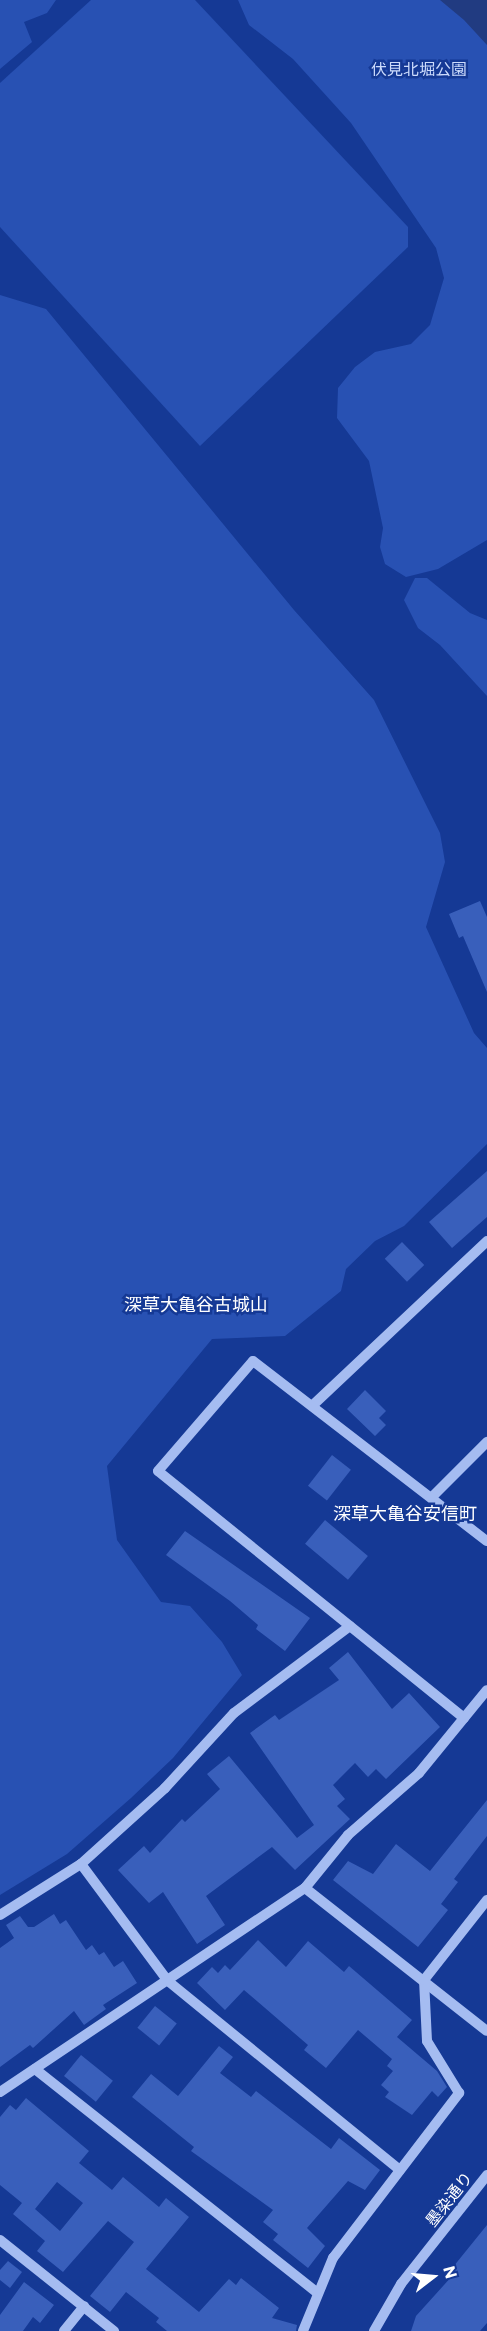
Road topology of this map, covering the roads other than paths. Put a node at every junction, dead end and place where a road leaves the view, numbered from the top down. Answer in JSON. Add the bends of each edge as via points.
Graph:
{"nodes":[{"id":1,"x":487,"y":1241,"type":"edge"},
{"id":2,"x":313,"y":1405,"type":"junction"},
{"id":3,"x":487,"y":1442,"type":"edge"},
{"id":4,"x":432,"y":1497,"type":"junction"},
{"id":5,"x":487,"y":1541,"type":"edge"},
{"id":6,"x":350,"y":1626,"type":"junction"},
{"id":7,"x":487,"y":1690,"type":"edge"},
{"id":8,"x":464,"y":1718,"type":"junction"},
{"id":9,"x":81,"y":1864,"type":"junction"},
{"id":10,"x":305,"y":1888,"type":"junction"},
{"id":11,"x":487,"y":1900,"type":"edge"},
{"id":12,"x":0,"y":1915,"type":"edge"},
{"id":13,"x":424,"y":1980,"type":"junction"},
{"id":14,"x":168,"y":1981,"type":"junction"},
{"id":15,"x":487,"y":2031,"type":"edge"},
{"id":16,"x":35,"y":2069,"type":"junction"},
{"id":17,"x":0,"y":2092,"type":"edge"},
{"id":18,"x":400,"y":2170,"type":"junction"},
{"id":19,"x":487,"y":2175,"type":"edge"},
{"id":20,"x":0,"y":2240,"type":"edge"},
{"id":21,"x":318,"y":2294,"type":"junction"},
{"id":22,"x":84,"y":2306,"type":"junction"},
{"id":23,"x":64,"y":2331,"type":"edge"},
{"id":24,"x":114,"y":2331,"type":"edge"},
{"id":25,"x":303,"y":2331,"type":"edge"},
{"id":26,"x":374,"y":2331,"type":"edge"}],
"edges":[{"from":1,"to":2,"type":"street"},
{"from":2,"to":4,"type":"street"},
{"from":2,"to":6,"type":"street","via":[[253,1361],[158,1471]]},
{"from":3,"to":4,"type":"street"},
{"from":4,"to":5,"type":"street"},
{"from":6,"to":8,"type":"street"},
{"from":6,"to":9,"type":"street","via":[[234,1713],[165,1788]]},
{"from":7,"to":8,"type":"street"},
{"from":8,"to":10,"type":"street","via":[[419,1773],[348,1835]]},
{"from":9,"to":12,"type":"street"},
{"from":9,"to":14,"type":"street"},
{"from":10,"to":13,"type":"street"},
{"from":10,"to":14,"type":"street"},
{"from":11,"to":13,"type":"street"},
{"from":13,"to":15,"type":"street"},
{"from":13,"to":18,"type":"street","via":[[427,2041],[459,2093]]},
{"from":14,"to":16,"type":"street"},
{"from":14,"to":18,"type":"street"},
{"from":16,"to":17,"type":"street"},
{"from":16,"to":21,"type":"street"},
{"from":18,"to":21,"type":"street","via":[[333,2258]]},
{"from":19,"to":26,"type":"street","name":"墨染通り","via":[[400,2284]]},
{"from":20,"to":22,"type":"street"},
{"from":21,"to":25,"type":"street"},
{"from":22,"to":23,"type":"street"},
{"from":22,"to":24,"type":"street"}]}
